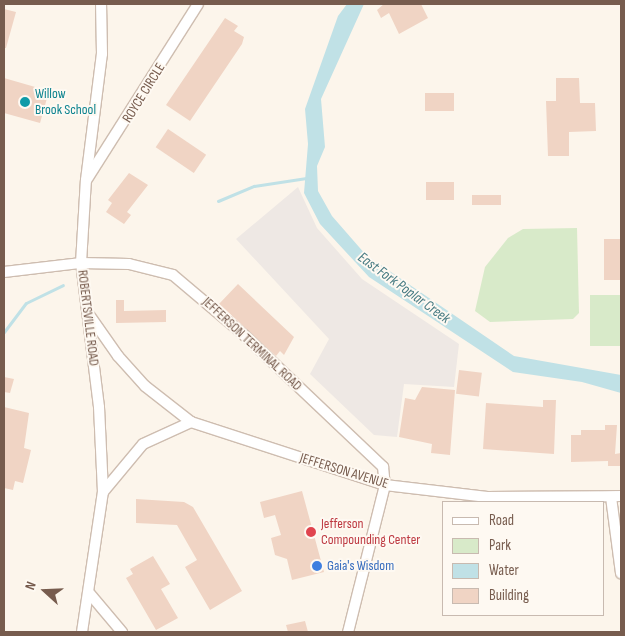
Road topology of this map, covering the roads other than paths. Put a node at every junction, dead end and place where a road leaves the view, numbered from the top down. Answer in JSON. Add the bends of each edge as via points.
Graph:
{"nodes":[{"id":1,"x":101,"y":4,"type":"edge"},
{"id":2,"x":198,"y":4,"type":"edge"},
{"id":3,"x":86,"y":180,"type":"junction"},
{"id":4,"x":81,"y":263,"type":"junction"},
{"id":5,"x":4,"y":272,"type":"edge"},
{"id":6,"x":88,"y":313,"type":"junction"},
{"id":7,"x":191,"y":422,"type":"junction"},
{"id":8,"x":385,"y":485,"type":"junction"},
{"id":9,"x":103,"y":492,"type":"junction"},
{"id":10,"x":616,"y":496,"type":"edge"},
{"id":11,"x":621,"y":573,"type":"edge"},
{"id":12,"x":90,"y":594,"type":"junction"},
{"id":13,"x":82,"y":632,"type":"edge"},
{"id":14,"x":122,"y":632,"type":"edge"},
{"id":15,"x":348,"y":632,"type":"edge"}],
"edges":[{"from":1,"to":3,"type":"street","name":"ROBERTSVILLE ROAD","via":[[102,54]]},
{"from":2,"to":3,"type":"street","name":"ROYCE CIRCLE"},
{"from":3,"to":4,"type":"street","name":"ROBERTSVILLE ROAD"},
{"from":4,"to":5,"type":"street"},
{"from":4,"to":6,"type":"street","name":"ROBERTSVILLE ROAD"},
{"from":4,"to":8,"type":"street","name":"JEFFERSON TERMINAL ROAD","via":[[151,268],[189,285],[383,467]]},
{"from":6,"to":7,"type":"street","name":"JEFFERSON AVENUE","via":[[118,356],[145,386]]},
{"from":6,"to":9,"type":"street","name":"ROBERTSVILLE ROAD"},
{"from":7,"to":8,"type":"street","name":"JEFFERSON AVENUE"},
{"from":7,"to":9,"type":"street","via":[[143,444]]},
{"from":8,"to":10,"type":"street","name":"JEFFERSON AVENUE","via":[[487,497]]},
{"from":8,"to":15,"type":"street"},
{"from":9,"to":12,"type":"street","name":"ROBERTSVILLE ROAD"},
{"from":10,"to":11,"type":"street"},
{"from":12,"to":13,"type":"street","name":"ROBERTSVILLE ROAD"},
{"from":12,"to":14,"type":"street"}]}
